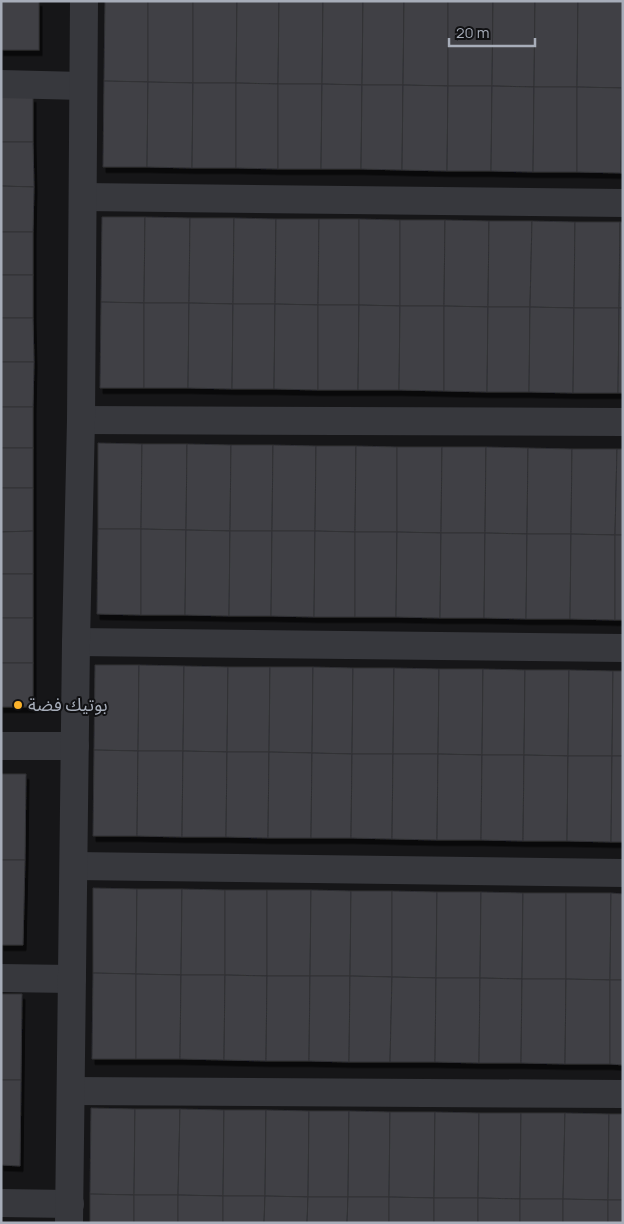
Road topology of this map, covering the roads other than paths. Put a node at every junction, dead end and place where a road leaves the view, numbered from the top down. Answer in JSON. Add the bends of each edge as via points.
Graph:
{"nodes":[{"id":1,"x":84,"y":1,"type":"edge"},
{"id":2,"x":1,"y":84,"type":"edge"},
{"id":3,"x":83,"y":86,"type":"junction"},
{"id":4,"x":83,"y":197,"type":"junction"},
{"id":5,"x":623,"y":203,"type":"edge"},
{"id":6,"x":81,"y":420,"type":"junction"},
{"id":7,"x":623,"y":422,"type":"edge"},
{"id":8,"x":76,"y":642,"type":"junction"},
{"id":9,"x":623,"y":648,"type":"edge"},
{"id":10,"x":1,"y":746,"type":"edge"},
{"id":11,"x":75,"y":746,"type":"junction"},
{"id":12,"x":74,"y":866,"type":"junction"},
{"id":13,"x":623,"y":873,"type":"edge"},
{"id":14,"x":1,"y":978,"type":"edge"},
{"id":15,"x":72,"y":979,"type":"junction"},
{"id":16,"x":71,"y":1091,"type":"junction"},
{"id":17,"x":623,"y":1094,"type":"edge"},
{"id":18,"x":1,"y":1203,"type":"edge"},
{"id":19,"x":70,"y":1213,"type":"edge"}],
"edges":[{"from":1,"to":3,"type":"street"},
{"from":2,"to":3,"type":"street"},
{"from":3,"to":4,"type":"street"},
{"from":4,"to":5,"type":"street"},
{"from":4,"to":6,"type":"street"},
{"from":6,"to":7,"type":"street"},
{"from":6,"to":8,"type":"street"},
{"from":8,"to":9,"type":"street"},
{"from":8,"to":11,"type":"street"},
{"from":10,"to":11,"type":"street"},
{"from":11,"to":12,"type":"street"},
{"from":12,"to":13,"type":"street"},
{"from":12,"to":15,"type":"street"},
{"from":14,"to":15,"type":"street"},
{"from":15,"to":16,"type":"street"},
{"from":16,"to":17,"type":"street"},
{"from":16,"to":19,"type":"street"},
{"from":18,"to":19,"type":"street"}]}
